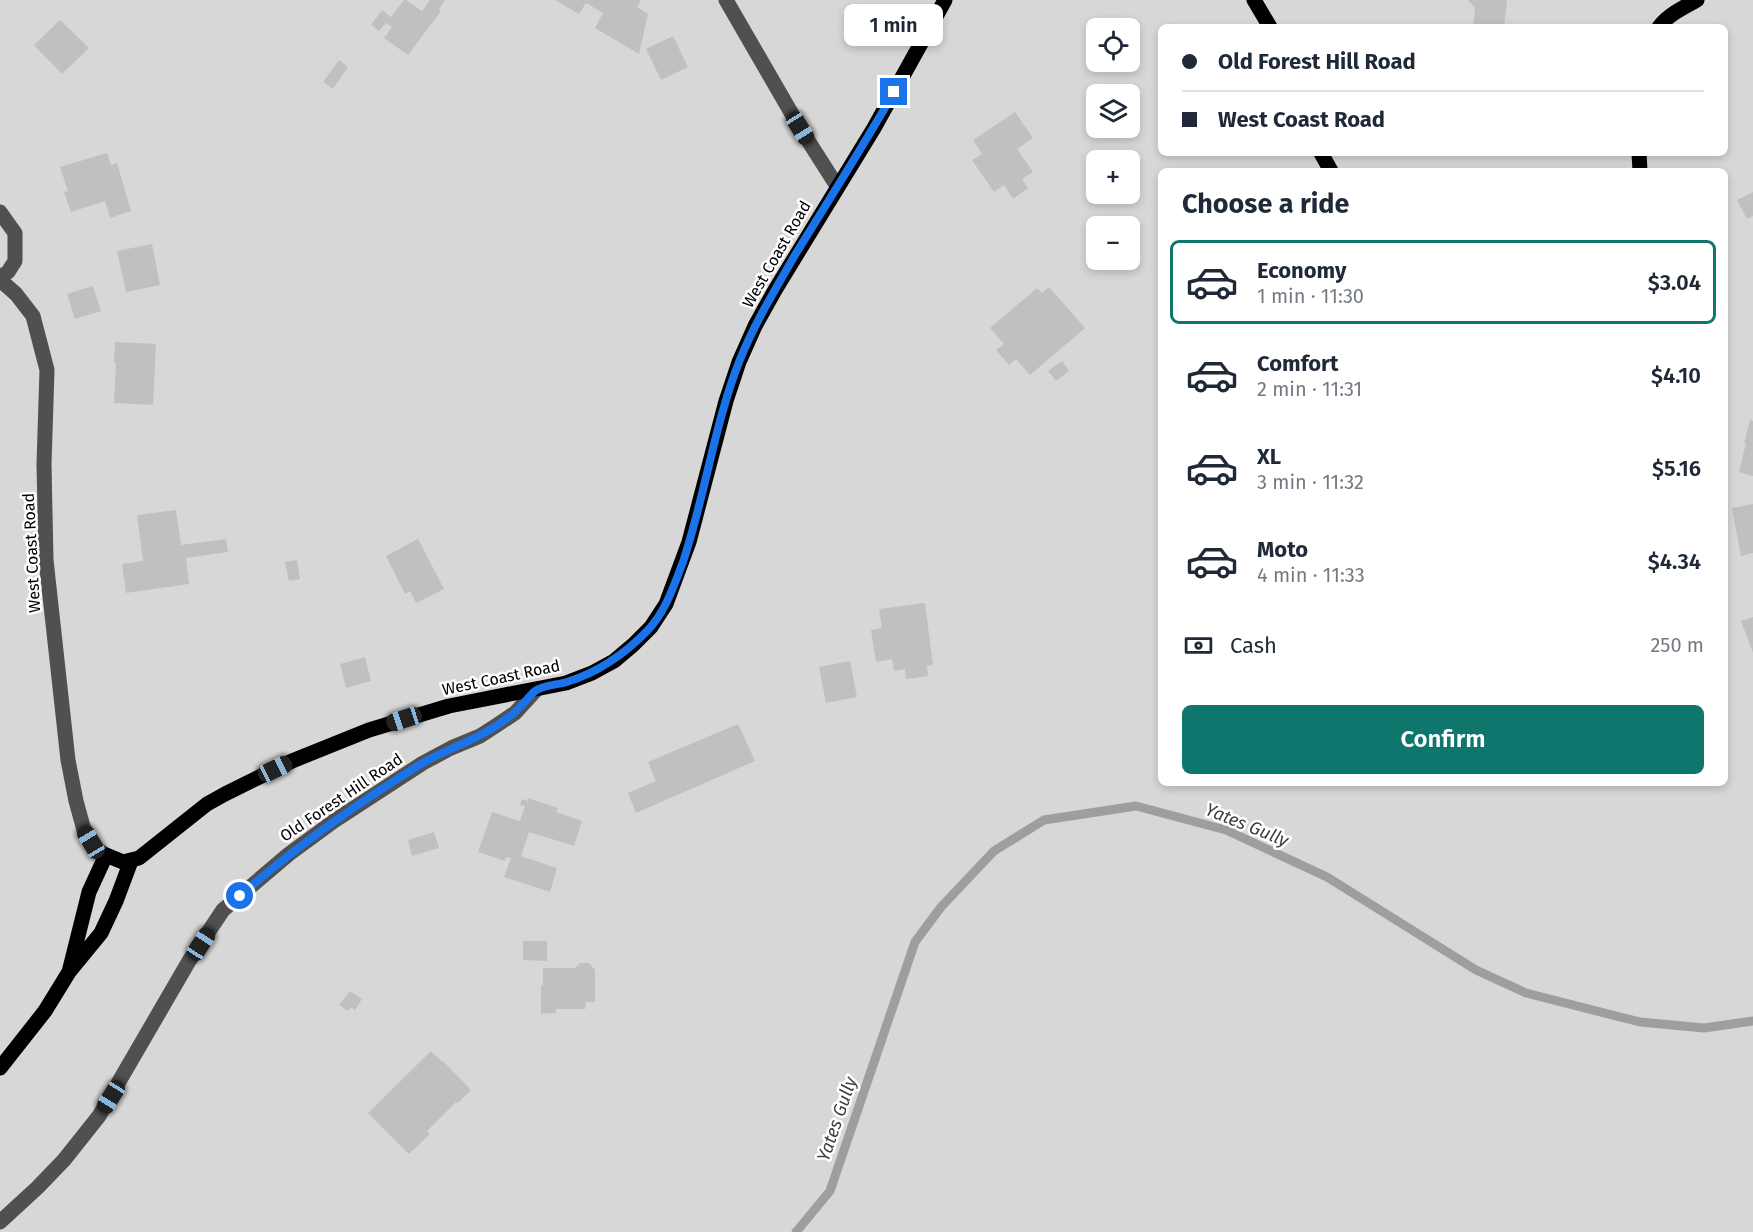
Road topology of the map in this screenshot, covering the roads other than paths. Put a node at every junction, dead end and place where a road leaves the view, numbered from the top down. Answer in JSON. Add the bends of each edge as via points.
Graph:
{"nodes":[{"id":1,"x":726,"y":0,"type":"edge"},
{"id":2,"x":945,"y":0,"type":"edge"},
{"id":3,"x":1254,"y":0,"type":"edge"},
{"id":4,"x":1697,"y":0,"type":"edge"},
{"id":5,"x":1268,"y":24,"type":"edge"},
{"id":6,"x":1662,"y":24,"type":"edge"},
{"id":7,"x":837,"y":186,"type":"junction"},
{"id":8,"x":0,"y":212,"type":"edge"},
{"id":9,"x":0,"y":279,"type":"edge"},
{"id":10,"x":537,"y":689,"type":"junction"},
{"id":11,"x":106,"y":855,"type":"junction"},
{"id":12,"x":131,"y":861,"type":"junction"},
{"id":13,"x":69,"y":972,"type":"junction"},
{"id":14,"x":0,"y":1068,"type":"edge"},
{"id":15,"x":0,"y":1222,"type":"edge"}],
"edges":[{"from":1,"to":7,"type":"street"},
{"from":2,"to":7,"type":"main road","name":"West Coast Road"},
{"from":3,"to":5,"type":"main road"},
{"from":4,"to":6,"type":"main road"},
{"from":7,"to":10,"type":"main road","name":"West Coast Road","via":[[775,290],[739,362],[689,543],[666,604],[651,627],[614,661],[592,673]]},
{"from":8,"to":9,"type":"street","via":[[15,233],[15,261]]},
{"from":9,"to":11,"type":"street","name":"West Coast Road","via":[[33,316],[47,370],[46,560],[68,760],[84,830]]},
{"from":10,"to":12,"type":"main road","name":"West Coast Road","via":[[404,719],[292,761],[207,804],[147,853]]},
{"from":10,"to":15,"type":"street","name":"Old Forest Hill Road","via":[[515,713],[497,725],[423,763],[334,821],[223,910],[99,1116],[64,1160]]},
{"from":11,"to":12,"type":"main road"},
{"from":11,"to":13,"type":"main road","via":[[88,892]]},
{"from":12,"to":13,"type":"main road","via":[[101,933]]},
{"from":13,"to":14,"type":"main road","via":[[45,1011]]}]}
